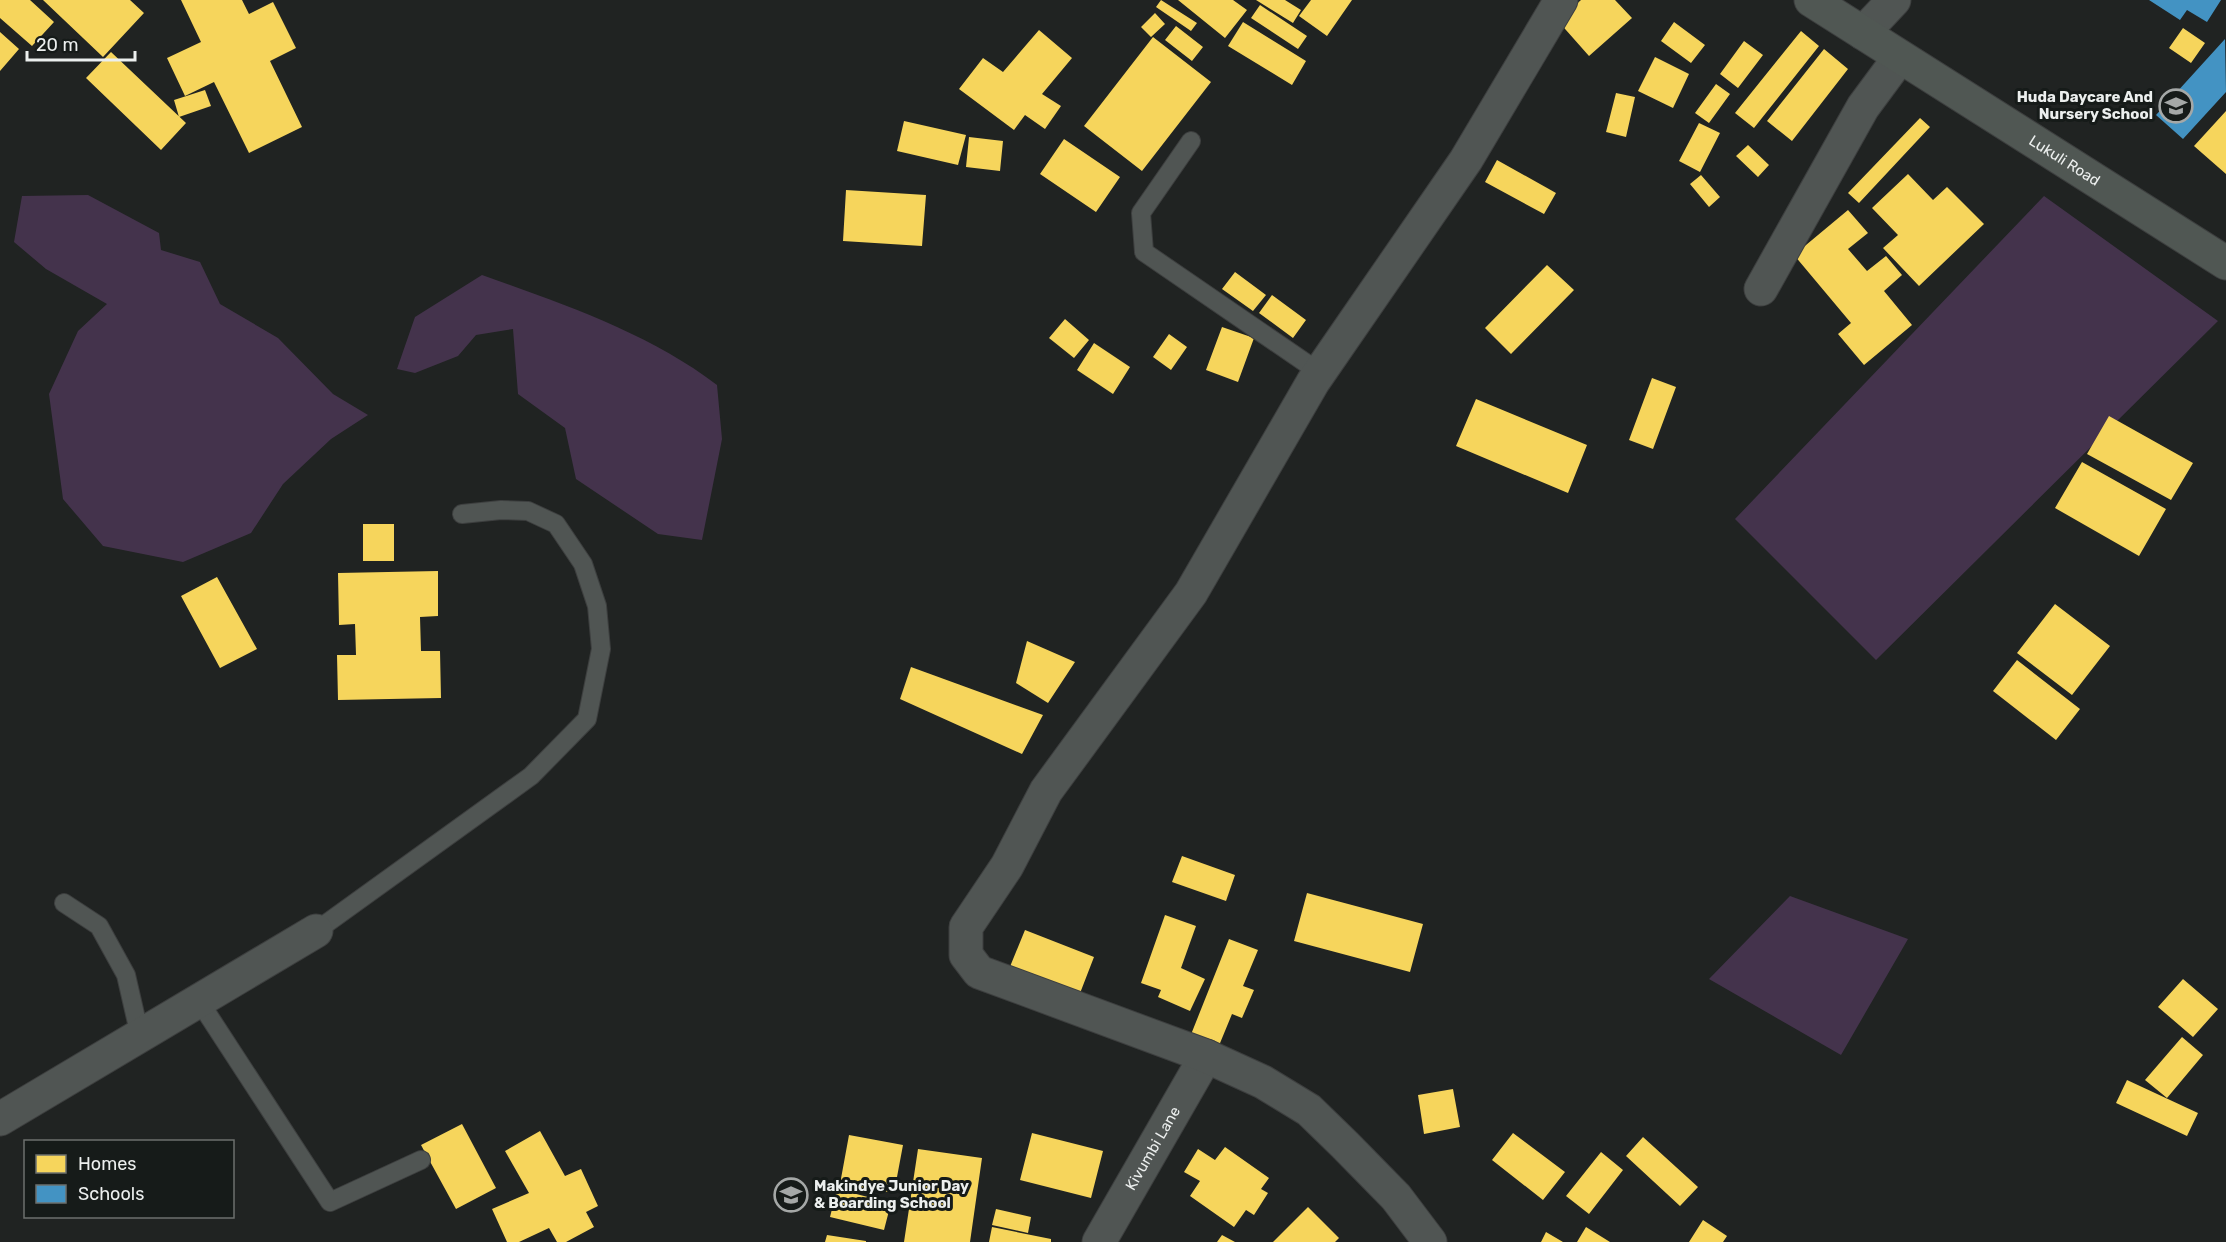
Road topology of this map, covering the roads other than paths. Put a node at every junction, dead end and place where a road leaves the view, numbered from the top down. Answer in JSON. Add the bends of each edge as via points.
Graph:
{"nodes":[{"id":1,"x":1561,"y":0,"type":"edge"},
{"id":2,"x":1811,"y":0,"type":"edge"},
{"id":3,"x":1894,"y":0,"type":"edge"},
{"id":4,"x":1863,"y":33,"type":"junction"},
{"id":5,"x":1900,"y":57,"type":"junction"},
{"id":6,"x":1191,"y":141,"type":"dead end"},
{"id":7,"x":2226,"y":263,"type":"edge"},
{"id":8,"x":1761,"y":289,"type":"dead end"},
{"id":9,"x":1319,"y":372,"type":"junction"},
{"id":10,"x":462,"y":514,"type":"dead end"},
{"id":11,"x":64,"y":903,"type":"dead end"},
{"id":12,"x":316,"y":931,"type":"joint"},
{"id":13,"x":199,"y":1001,"type":"junction"},
{"id":14,"x":140,"y":1036,"type":"junction"},
{"id":15,"x":1206,"y":1056,"type":"junction"},
{"id":16,"x":0,"y":1119,"type":"edge"},
{"id":17,"x":421,"y":1160,"type":"dead end"},
{"id":18,"x":1100,"y":1242,"type":"edge"},
{"id":19,"x":1430,"y":1242,"type":"edge"}],
"edges":[{"from":1,"to":9,"type":"street","via":[[1466,160]]},
{"from":2,"to":4,"type":"street","name":"Lukuli Road"},
{"from":3,"to":4,"type":"street"},
{"from":4,"to":5,"type":"street","name":"Lukuli Road"},
{"from":5,"to":7,"type":"street","name":"Lukuli Road"},
{"from":5,"to":8,"type":"street","via":[[1863,107]]},
{"from":6,"to":9,"type":"lane","via":[[1141,213],[1144,252]]},
{"from":9,"to":15,"type":"street","via":[[1191,593],[1046,791],[1007,866],[966,927],[966,955],[979,972]]},
{"from":10,"to":12,"type":"lane","via":[[528,511],[556,524],[583,564],[597,606],[601,649],[587,719],[531,776]]},
{"from":11,"to":14,"type":"lane","via":[[99,926],[126,975]]},
{"from":12,"to":13,"type":"street"},
{"from":13,"to":14,"type":"street"},
{"from":13,"to":17,"type":"lane","via":[[330,1202]]},
{"from":14,"to":16,"type":"street"},
{"from":15,"to":18,"type":"street","name":"Kivumbi Lane"},
{"from":15,"to":19,"type":"street","via":[[1263,1082],[1308,1110],[1396,1197]]}]}
